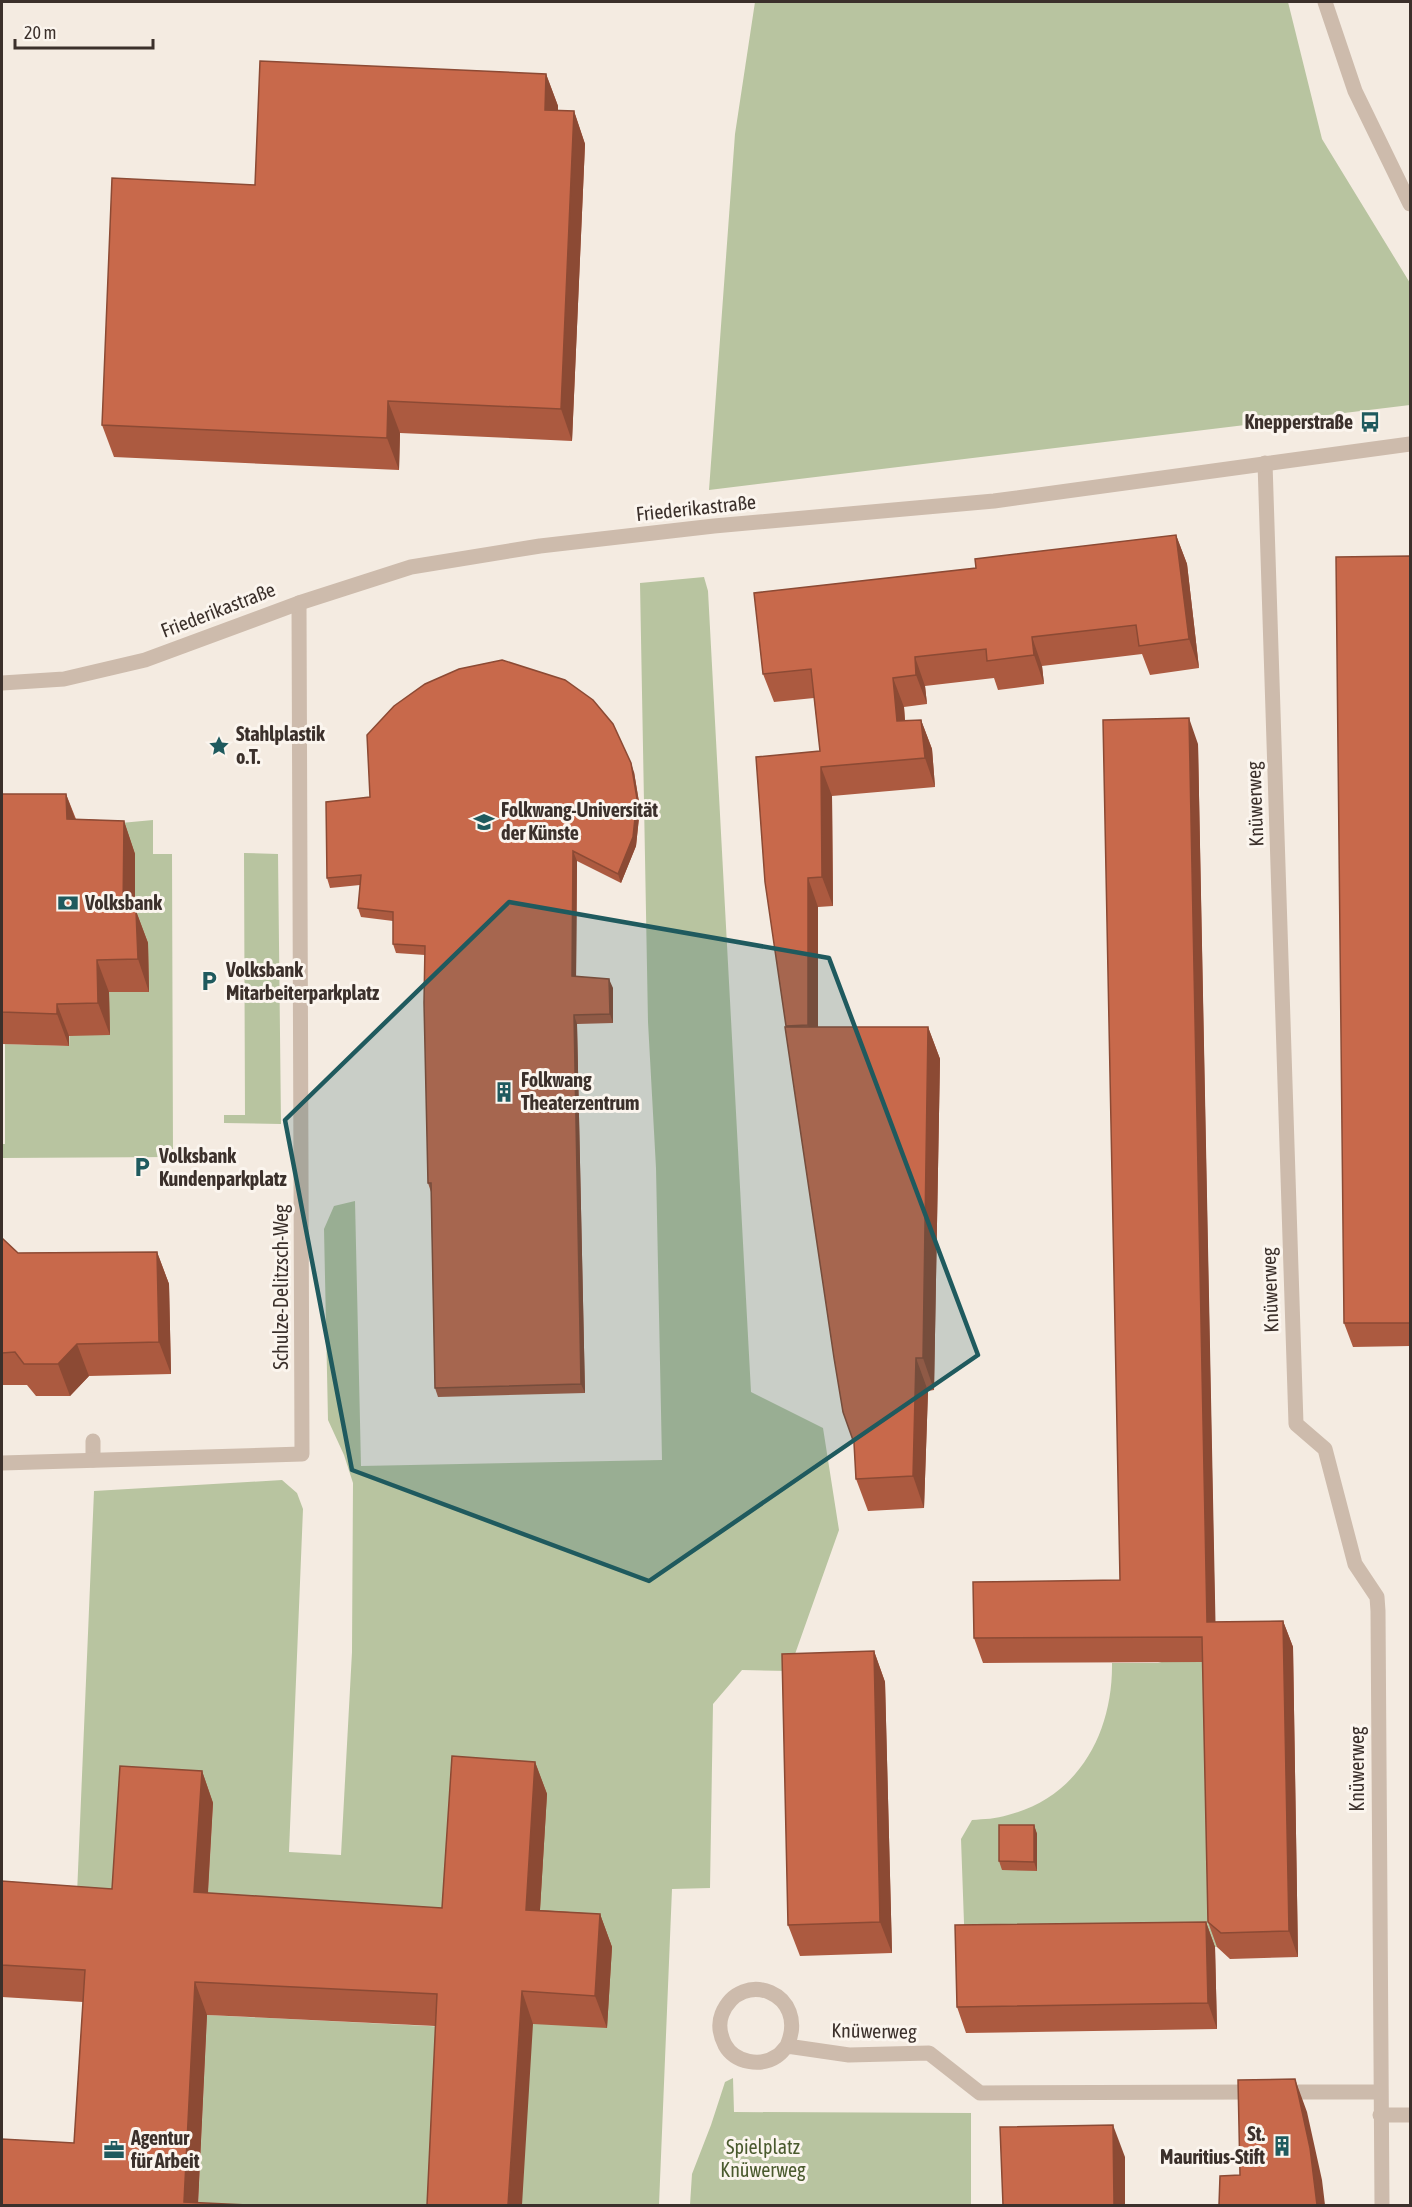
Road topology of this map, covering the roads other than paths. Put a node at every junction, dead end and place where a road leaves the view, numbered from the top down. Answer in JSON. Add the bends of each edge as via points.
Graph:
{"nodes":[{"id":1,"x":1324,"y":2,"type":"edge"},
{"id":2,"x":1410,"y":204,"type":"edge"},
{"id":3,"x":1410,"y":444,"type":"edge"},
{"id":4,"x":1265,"y":463,"type":"junction"},
{"id":5,"x":299,"y":603,"type":"junction"},
{"id":6,"x":2,"y":683,"type":"edge"},
{"id":7,"x":93,"y":1441,"type":"dead end"},
{"id":8,"x":93,"y":1460,"type":"junction"},
{"id":9,"x":2,"y":1462,"type":"edge"},
{"id":10,"x":787,"y":2046,"type":"junction"},
{"id":11,"x":1379,"y":2092,"type":"junction"},
{"id":12,"x":1380,"y":2115,"type":"junction"},
{"id":13,"x":1410,"y":2115,"type":"edge"},
{"id":14,"x":1382,"y":2205,"type":"edge"}],
"edges":[{"from":1,"to":2,"type":"street","via":[[1355,91]]},
{"from":3,"to":4,"type":"street","name":"Friederikastraße"},
{"from":4,"to":5,"type":"street","name":"Friederikastraße","via":[[994,501],[769,520],[540,546],[411,567]]},
{"from":4,"to":11,"type":"street","name":"Knüwerweg","via":[[1296,1424],[1325,1449],[1355,1564],[1377,1597]]},
{"from":5,"to":6,"type":"street","name":"Friederikastraße","via":[[145,660],[64,679]]},
{"from":5,"to":8,"type":"street","name":"Schulze-Delitzsch-Weg","via":[[302,1454]]},
{"from":7,"to":8,"type":"street"},
{"from":8,"to":9,"type":"street","name":"Schulze-Delitzsch-Weg"},
{"from":10,"to":10,"type":"street","via":[[793,2018],[777,1995],[762,1989],[749,1990],[736,1995],[726,2006],[719,2021],[720,2033],[726,2047],[736,2056],[748,2062],[764,2062]]},
{"from":10,"to":11,"type":"street","name":"Knüwerweg","via":[[849,2055],[929,2053],[980,2092]]},
{"from":11,"to":12,"type":"street","name":"Knüwerweg"},
{"from":12,"to":13,"type":"street"},
{"from":12,"to":14,"type":"street","name":"Knüwerweg"}]}
